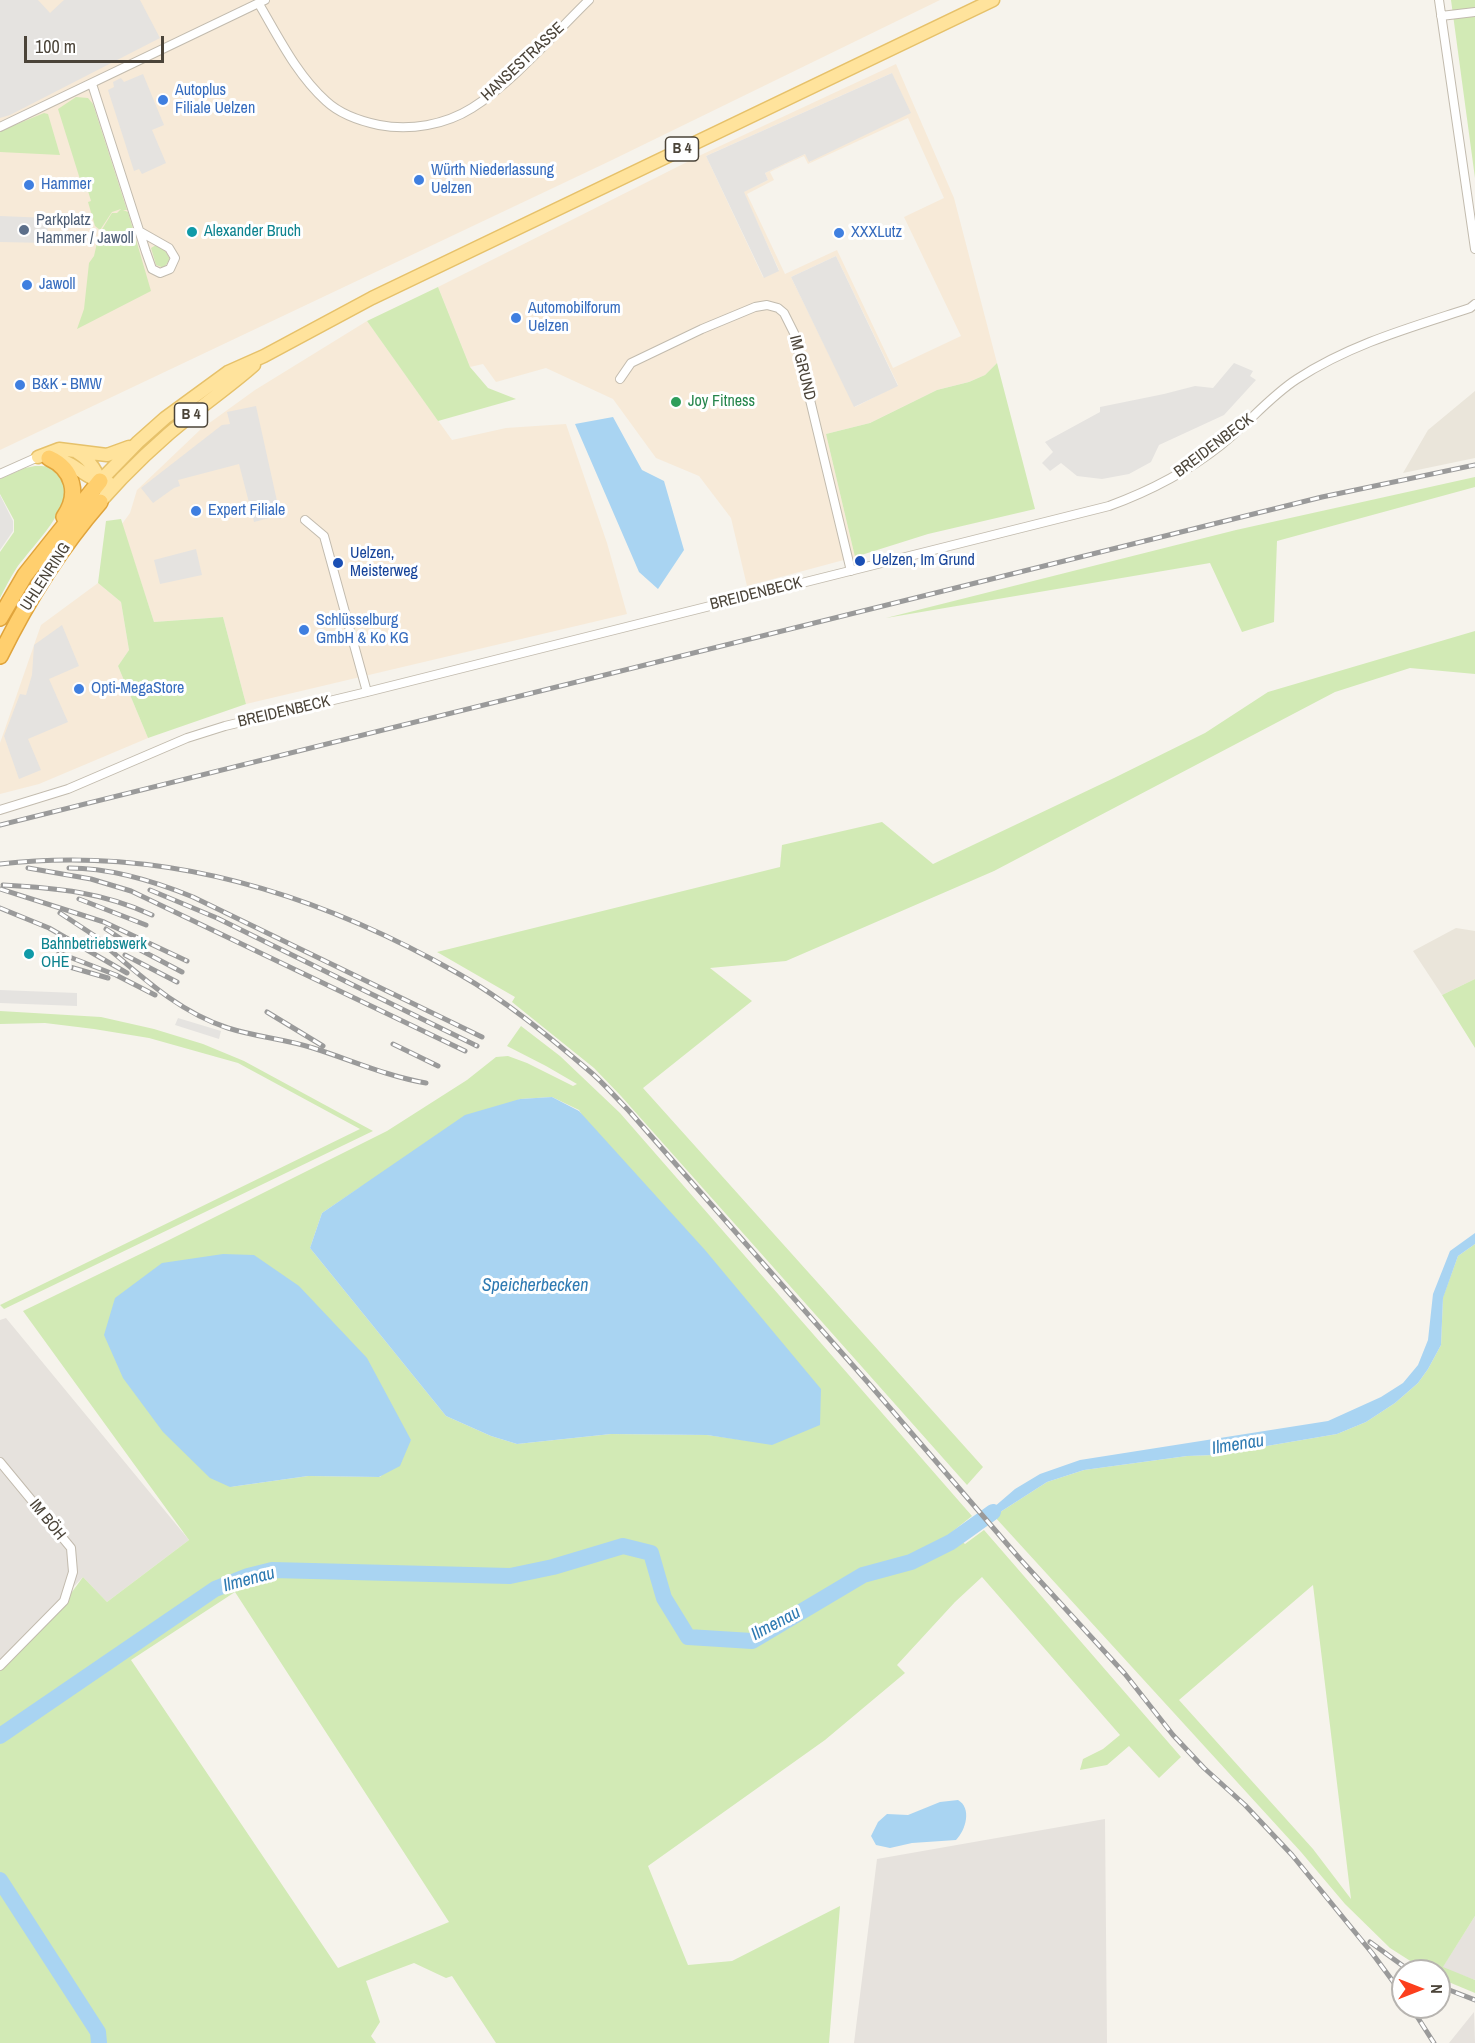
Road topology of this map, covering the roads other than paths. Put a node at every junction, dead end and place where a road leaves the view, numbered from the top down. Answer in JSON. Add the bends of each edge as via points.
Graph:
{"nodes":[{"id":1,"x":589,"y":0,"type":"edge"},
{"id":2,"x":993,"y":0,"type":"edge"},
{"id":3,"x":1439,"y":0,"type":"edge"},
{"id":4,"x":262,"y":2,"type":"edge"},
{"id":5,"x":1475,"y":12,"type":"edge"},
{"id":6,"x":1441,"y":16,"type":"junction"},
{"id":7,"x":92,"y":84,"type":"junction"},
{"id":8,"x":0,"y":127,"type":"edge"},
{"id":9,"x":139,"y":231,"type":"junction"},
{"id":10,"x":1475,"y":249,"type":"edge"},
{"id":11,"x":1475,"y":304,"type":"edge"},
{"id":12,"x":264,"y":356,"type":"junction"},
{"id":13,"x":620,"y":378,"type":"dead end"},
{"id":14,"x":138,"y":442,"type":"junction"},
{"id":15,"x":77,"y":452,"type":"junction"},
{"id":16,"x":43,"y":457,"type":"junction"},
{"id":17,"x":0,"y":474,"type":"edge"},
{"id":18,"x":122,"y":478,"type":"junction"},
{"id":19,"x":100,"y":482,"type":"junction"},
{"id":20,"x":100,"y":502,"type":"junction"},
{"id":21,"x":305,"y":520,"type":"dead end"},
{"id":22,"x":851,"y":571,"type":"junction"},
{"id":23,"x":25,"y":575,"type":"junction"},
{"id":24,"x":0,"y":618,"type":"edge"},
{"id":25,"x":0,"y":656,"type":"edge"},
{"id":26,"x":367,"y":692,"type":"junction"},
{"id":27,"x":0,"y":810,"type":"edge"},
{"id":28,"x":0,"y":1462,"type":"edge"},
{"id":29,"x":0,"y":1666,"type":"edge"}],
"edges":[{"from":1,"to":4,"type":"street","name":"HANSESTRASSE","via":[[511,77],[471,109],[432,125],[395,128],[358,121],[326,101],[302,76]]},
{"from":2,"to":12,"type":"main road","number":"B 4","via":[[372,298]]},
{"from":3,"to":6,"type":"street"},
{"from":4,"to":7,"type":"street"},
{"from":5,"to":6,"type":"street"},
{"from":6,"to":10,"type":"street"},
{"from":7,"to":8,"type":"street"},
{"from":7,"to":9,"type":"street"},
{"from":9,"to":9,"type":"street","via":[[169,248],[175,258],[170,269],[160,273],[152,269]]},
{"from":11,"to":22,"type":"street","name":"BREIDENBECK","via":[[1338,354],[1294,381],[1191,468],[1139,495]]},
{"from":12,"to":14,"type":"main road","number":"B 4","via":[[204,388]]},
{"from":12,"to":18,"type":"main road","number":"B 4","via":[[172,431]]},
{"from":13,"to":22,"type":"street","name":"IM GRUND","via":[[631,363],[755,307],[773,306],[784,313],[794,333]]},
{"from":14,"to":15,"type":"main road","via":[[111,454]]},
{"from":14,"to":19,"type":"main road","number":"B 4"},
{"from":15,"to":16,"type":"main road","via":[[59,449]]},
{"from":15,"to":19,"type":"main road","via":[[91,464]]},
{"from":16,"to":17,"type":"street"},
{"from":16,"to":19,"type":"main road","via":[[73,464]]},
{"from":16,"to":23,"type":"highway","via":[[58,463],[70,475],[72,501]]},
{"from":18,"to":19,"type":"main road"},
{"from":18,"to":20,"type":"main road","number":"B 4"},
{"from":19,"to":20,"type":"main road"},
{"from":19,"to":23,"type":"highway","name":"UHLENRING","number":"B 4"},
{"from":20,"to":25,"type":"highway","name":"UHLENRING","number":"B 4","via":[[48,571]]},
{"from":21,"to":26,"type":"street","via":[[324,536]]},
{"from":22,"to":26,"type":"street","name":"BREIDENBECK"},
{"from":23,"to":24,"type":"highway","name":"UHLENRING","number":"B 4"},
{"from":26,"to":27,"type":"street","name":"BREIDENBECK","via":[[187,738],[68,789]]},
{"from":28,"to":29,"type":"street","name":"IM BÖH","via":[[70,1548],[73,1572],[64,1601]]}]}
